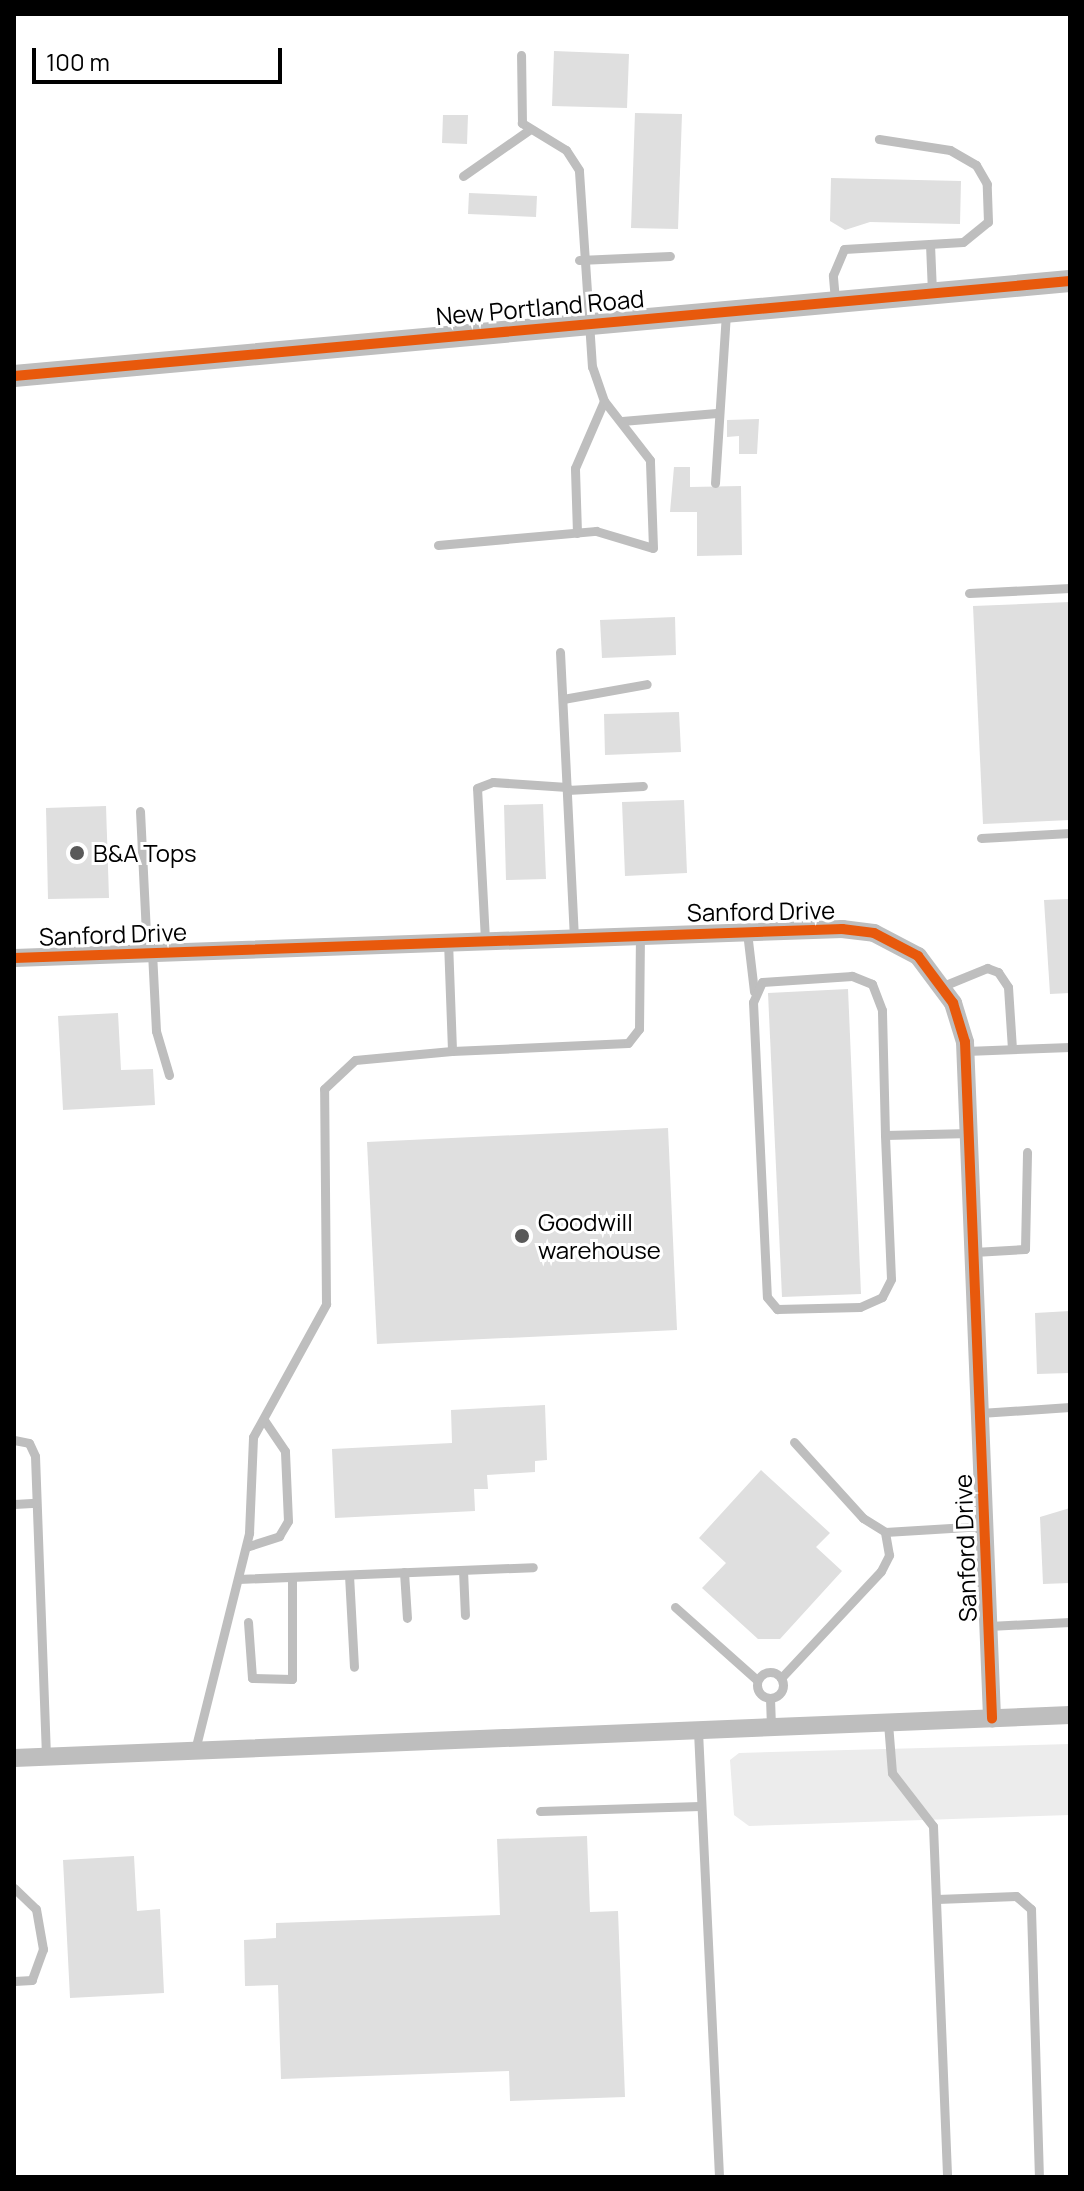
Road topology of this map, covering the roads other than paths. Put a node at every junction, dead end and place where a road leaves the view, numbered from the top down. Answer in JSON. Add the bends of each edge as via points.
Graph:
{"nodes":[{"id":1,"x":521,"y":55,"type":"dead end"},
{"id":2,"x":529,"y":130,"type":"junction"},
{"id":3,"x":879,"y":139,"type":"dead end"},
{"id":4,"x":463,"y":176,"type":"dead end"},
{"id":5,"x":930,"y":244,"type":"junction"},
{"id":6,"x":670,"y":256,"type":"dead end"},
{"id":7,"x":579,"y":260,"type":"junction"},
{"id":8,"x":1070,"y":281,"type":"edge"},
{"id":9,"x":932,"y":292,"type":"junction"},
{"id":10,"x":835,"y":300,"type":"junction"},
{"id":11,"x":726,"y":309,"type":"junction"},
{"id":12,"x":586,"y":323,"type":"junction"},
{"id":13,"x":14,"y":376,"type":"edge"},
{"id":14,"x":604,"y":401,"type":"junction"},
{"id":15,"x":717,"y":413,"type":"junction"},
{"id":16,"x":622,"y":421,"type":"junction"},
{"id":17,"x":715,"y":483,"type":"dead end"},
{"id":18,"x":577,"y":533,"type":"junction"},
{"id":19,"x":438,"y":545,"type":"dead end"},
{"id":20,"x":1070,"y":588,"type":"edge"},
{"id":21,"x":969,"y":593,"type":"dead end"},
{"id":22,"x":560,"y":652,"type":"dead end"},
{"id":23,"x":647,"y":684,"type":"dead end"},
{"id":24,"x":563,"y":699,"type":"junction"},
{"id":25,"x":643,"y":786,"type":"dead end"},
{"id":26,"x":567,"y":788,"type":"junction"},
{"id":27,"x":140,"y":811,"type":"dead end"},
{"id":28,"x":1070,"y":833,"type":"edge"},
{"id":29,"x":981,"y":838,"type":"dead end"},
{"id":30,"x":747,"y":931,"type":"junction"},
{"id":31,"x":640,"y":933,"type":"junction"},
{"id":32,"x":574,"y":936,"type":"junction"},
{"id":33,"x":485,"y":940,"type":"junction"},
{"id":34,"x":448,"y":941,"type":"junction"},
{"id":35,"x":150,"y":952,"type":"junction"},
{"id":36,"x":14,"y":958,"type":"edge"},
{"id":37,"x":943,"y":986,"type":"junction"},
{"id":38,"x":754,"y":992,"type":"junction"},
{"id":39,"x":1070,"y":1047,"type":"edge"},
{"id":40,"x":1012,"y":1049,"type":"junction"},
{"id":41,"x":452,"y":1051,"type":"junction"},
{"id":42,"x":966,"y":1051,"type":"junction"},
{"id":43,"x":169,"y":1075,"type":"dead end"},
{"id":44,"x":971,"y":1133,"type":"junction"},
{"id":45,"x":885,"y":1135,"type":"junction"},
{"id":46,"x":1027,"y":1152,"type":"dead end"},
{"id":47,"x":974,"y":1252,"type":"junction"},
{"id":48,"x":1070,"y":1407,"type":"edge"},
{"id":49,"x":980,"y":1413,"type":"junction"},
{"id":50,"x":265,"y":1421,"type":"junction"},
{"id":51,"x":14,"y":1440,"type":"edge"},
{"id":52,"x":794,"y":1442,"type":"dead end"},
{"id":53,"x":36,"y":1503,"type":"junction"},
{"id":54,"x":14,"y":1504,"type":"edge"},
{"id":55,"x":984,"y":1526,"type":"junction"},
{"id":56,"x":885,"y":1532,"type":"junction"},
{"id":57,"x":246,"y":1547,"type":"junction"},
{"id":58,"x":533,"y":1567,"type":"dead end"},
{"id":59,"x":463,"y":1570,"type":"junction"},
{"id":60,"x":404,"y":1572,"type":"junction"},
{"id":61,"x":349,"y":1575,"type":"junction"},
{"id":62,"x":292,"y":1577,"type":"junction"},
{"id":63,"x":238,"y":1579,"type":"junction"},
{"id":64,"x":675,"y":1607,"type":"dead end"},
{"id":65,"x":465,"y":1615,"type":"dead end"},
{"id":66,"x":407,"y":1618,"type":"dead end"},
{"id":67,"x":248,"y":1622,"type":"dead end"},
{"id":68,"x":1070,"y":1622,"type":"edge"},
{"id":69,"x":989,"y":1626,"type":"junction"},
{"id":70,"x":354,"y":1667,"type":"dead end"},
{"id":71,"x":781,"y":1678,"type":"junction"},
{"id":72,"x":757,"y":1680,"type":"junction"},
{"id":73,"x":770,"y":1698,"type":"junction"},
{"id":74,"x":1070,"y":1715,"type":"edge"},
{"id":75,"x":992,"y":1718,"type":"junction"},
{"id":76,"x":888,"y":1723,"type":"junction"},
{"id":77,"x":771,"y":1728,"type":"junction"},
{"id":78,"x":698,"y":1731,"type":"junction"},
{"id":79,"x":195,"y":1752,"type":"junction"},
{"id":80,"x":46,"y":1757,"type":"junction"},
{"id":81,"x":14,"y":1758,"type":"edge"},
{"id":82,"x":700,"y":1806,"type":"junction"},
{"id":83,"x":540,"y":1811,"type":"dead end"},
{"id":84,"x":14,"y":1888,"type":"edge"},
{"id":85,"x":937,"y":1899,"type":"junction"},
{"id":86,"x":14,"y":1981,"type":"edge"},
{"id":87,"x":719,"y":2177,"type":"edge"},
{"id":88,"x":947,"y":2177,"type":"edge"},
{"id":89,"x":1039,"y":2177,"type":"edge"}],
"edges":[{"from":1,"to":2,"type":"lane","via":[[521,116]]},
{"from":2,"to":4,"type":"lane"},
{"from":2,"to":7,"type":"lane","via":[[576,162]]},
{"from":3,"to":5,"type":"lane","via":[[950,150],[984,175],[986,230],[963,242]]},
{"from":5,"to":9,"type":"lane"},
{"from":5,"to":10,"type":"lane","via":[[844,249],[833,275]]},
{"from":6,"to":7,"type":"lane"},
{"from":7,"to":12,"type":"lane"},
{"from":8,"to":9,"type":"street","name":"New Portland Road"},
{"from":9,"to":10,"type":"street","name":"New Portland Road"},
{"from":10,"to":11,"type":"street","name":"New Portland Road"},
{"from":11,"to":12,"type":"street","name":"New Portland Road"},
{"from":11,"to":15,"type":"lane"},
{"from":12,"to":13,"type":"street","name":"New Portland Road"},
{"from":12,"to":14,"type":"lane"},
{"from":14,"to":16,"type":"lane"},
{"from":14,"to":18,"type":"lane","via":[[575,468]]},
{"from":15,"to":16,"type":"lane"},
{"from":15,"to":17,"type":"lane"},
{"from":16,"to":18,"type":"lane","via":[[650,460],[653,548],[608,532]]},
{"from":18,"to":19,"type":"lane"},
{"from":20,"to":21,"type":"lane"},
{"from":22,"to":24,"type":"lane"},
{"from":23,"to":24,"type":"lane"},
{"from":24,"to":26,"type":"lane"},
{"from":25,"to":26,"type":"lane"},
{"from":26,"to":32,"type":"lane"},
{"from":26,"to":33,"type":"lane","via":[[493,782],[477,788]]},
{"from":27,"to":35,"type":"lane"},
{"from":28,"to":29,"type":"lane"},
{"from":30,"to":31,"type":"street","name":"Sanford Drive"},
{"from":30,"to":37,"type":"street","name":"Sanford Drive","via":[[874,933],[918,956]]},
{"from":30,"to":38,"type":"lane"},
{"from":31,"to":32,"type":"street","name":"Sanford Drive"},
{"from":31,"to":41,"type":"lane","via":[[639,1029],[628,1043]]},
{"from":32,"to":33,"type":"street","name":"Sanford Drive"},
{"from":33,"to":34,"type":"street","name":"Sanford Drive"},
{"from":34,"to":35,"type":"street","name":"Sanford Drive"},
{"from":34,"to":41,"type":"lane"},
{"from":35,"to":36,"type":"street","name":"Sanford Drive"},
{"from":35,"to":43,"type":"lane","via":[[156,1031]]},
{"from":37,"to":40,"type":"lane","via":[[987,968],[998,972],[1008,987]]},
{"from":37,"to":42,"type":"street","name":"Sanford Drive"},
{"from":38,"to":45,"type":"lane","via":[[773,978],[852,976],[872,984],[882,1010]]},
{"from":38,"to":45,"type":"lane","via":[[767,1297],[777,1309],[860,1307],[888,1289]]},
{"from":39,"to":40,"type":"lane"},
{"from":40,"to":42,"type":"lane"},
{"from":41,"to":50,"type":"lane","via":[[355,1060],[324,1089],[326,1304]]},
{"from":42,"to":44,"type":"street","name":"Sanford Drive"},
{"from":44,"to":45,"type":"lane"},
{"from":44,"to":47,"type":"street","name":"Sanford Drive"},
{"from":46,"to":47,"type":"lane","via":[[1025,1249]]},
{"from":47,"to":49,"type":"street","name":"Sanford Drive"},
{"from":48,"to":49,"type":"lane"},
{"from":49,"to":55,"type":"street","name":"Sanford Drive"},
{"from":50,"to":57,"type":"lane","via":[[250,1452]]},
{"from":50,"to":57,"type":"lane","via":[[285,1451],[288,1521],[279,1536]]},
{"from":51,"to":53,"type":"lane","via":[[29,1443],[35,1456]]},
{"from":52,"to":56,"type":"lane"},
{"from":53,"to":54,"type":"lane"},
{"from":53,"to":80,"type":"lane"},
{"from":55,"to":56,"type":"lane"},
{"from":55,"to":69,"type":"street","name":"Sanford Drive"},
{"from":56,"to":71,"type":"lane","via":[[889,1555],[881,1571]]},
{"from":57,"to":63,"type":"lane"},
{"from":58,"to":59,"type":"lane"},
{"from":59,"to":60,"type":"lane"},
{"from":59,"to":65,"type":"lane"},
{"from":60,"to":61,"type":"lane"},
{"from":60,"to":66,"type":"lane"},
{"from":61,"to":62,"type":"lane"},
{"from":61,"to":70,"type":"lane"},
{"from":62,"to":63,"type":"lane"},
{"from":62,"to":67,"type":"lane","via":[[292,1679],[252,1678]]},
{"from":63,"to":79,"type":"lane"},
{"from":64,"to":72,"type":"lane"},
{"from":68,"to":69,"type":"lane"},
{"from":69,"to":75,"type":"street","name":"Sanford Drive"},
{"from":71,"to":72,"type":"lane","via":[[767,1672]]},
{"from":71,"to":73,"type":"lane","via":[[782,1690]]},
{"from":72,"to":73,"type":"lane","via":[[760,1693]]},
{"from":73,"to":77,"type":"lane"},
{"from":74,"to":75,"type":"street"},
{"from":75,"to":76,"type":"street"},
{"from":76,"to":77,"type":"street"},
{"from":76,"to":85,"type":"lane","via":[[892,1773],[933,1826]]},
{"from":77,"to":78,"type":"street"},
{"from":78,"to":79,"type":"street"},
{"from":78,"to":82,"type":"lane"},
{"from":79,"to":80,"type":"street"},
{"from":80,"to":81,"type":"street"},
{"from":82,"to":83,"type":"lane"},
{"from":82,"to":87,"type":"lane"},
{"from":84,"to":86,"type":"lane","via":[[36,1909],[43,1949],[32,1980]]},
{"from":85,"to":88,"type":"lane"},
{"from":85,"to":89,"type":"lane","via":[[1016,1896],[1031,1909]]}]}
